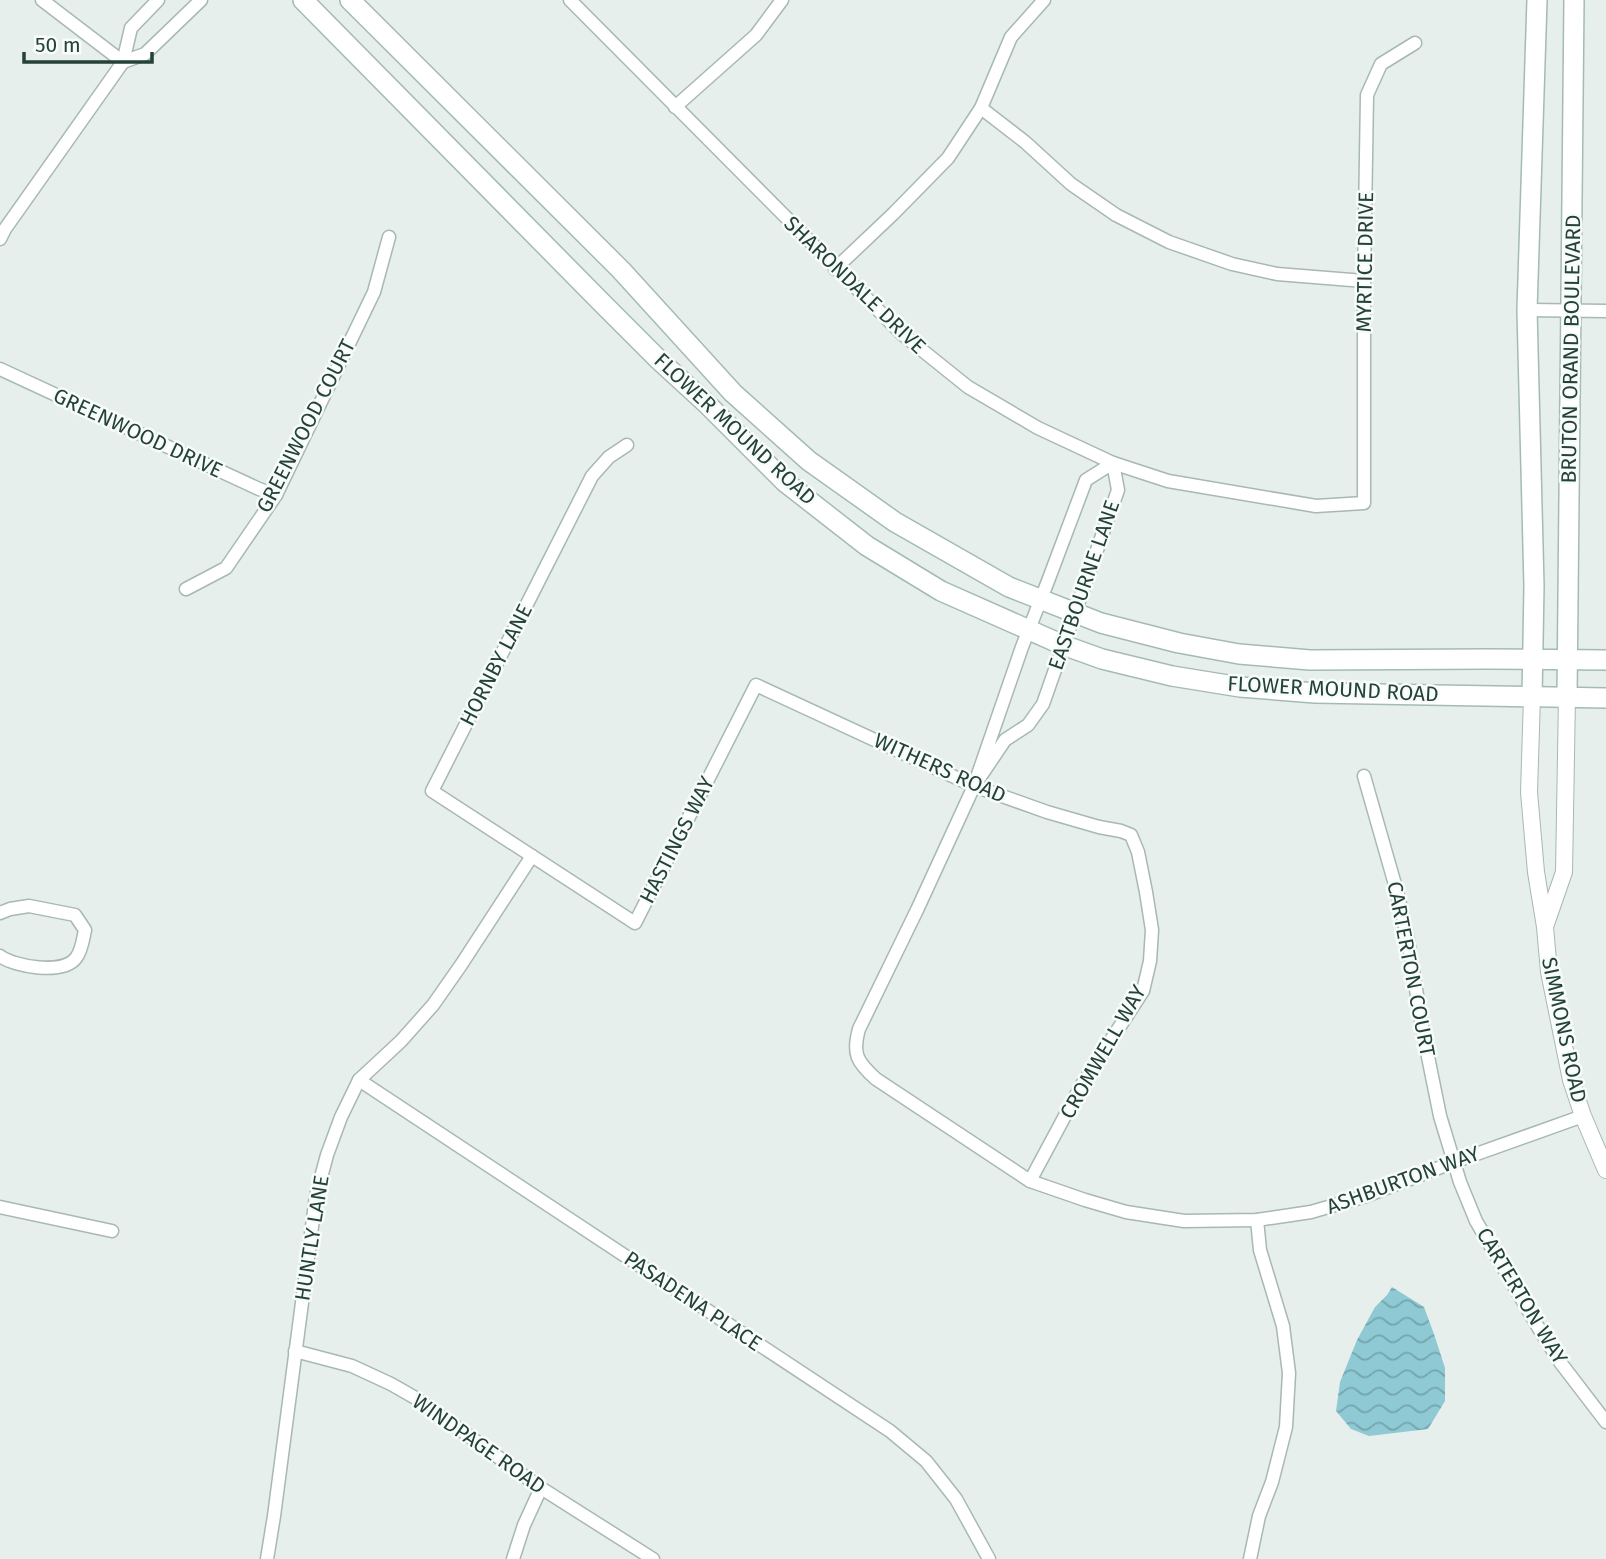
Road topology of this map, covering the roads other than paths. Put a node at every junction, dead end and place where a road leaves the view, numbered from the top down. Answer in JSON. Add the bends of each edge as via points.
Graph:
{"nodes":[{"id":1,"x":42,"y":0,"type":"edge"},
{"id":2,"x":158,"y":0,"type":"edge"},
{"id":3,"x":201,"y":0,"type":"edge"},
{"id":4,"x":303,"y":0,"type":"edge"},
{"id":5,"x":350,"y":0,"type":"edge"},
{"id":6,"x":570,"y":0,"type":"edge"},
{"id":7,"x":782,"y":0,"type":"edge"},
{"id":8,"x":1044,"y":0,"type":"edge"},
{"id":9,"x":1537,"y":0,"type":"edge"},
{"id":10,"x":1574,"y":0,"type":"edge"},
{"id":11,"x":1415,"y":43,"type":"dead end"},
{"id":12,"x":123,"y":62,"type":"junction"},
{"id":13,"x":675,"y":107,"type":"junction"},
{"id":14,"x":981,"y":108,"type":"junction"},
{"id":15,"x":389,"y":237,"type":"dead end"},
{"id":16,"x":0,"y":239,"type":"edge"},
{"id":17,"x":835,"y":269,"type":"junction"},
{"id":18,"x":1364,"y":281,"type":"junction"},
{"id":19,"x":1527,"y":310,"type":"junction"},
{"id":20,"x":1572,"y":310,"type":"junction"},
{"id":21,"x":1606,"y":311,"type":"edge"},
{"id":22,"x":0,"y":369,"type":"edge"},
{"id":23,"x":627,"y":445,"type":"dead end"},
{"id":24,"x":1113,"y":463,"type":"junction"},
{"id":25,"x":276,"y":495,"type":"junction"},
{"id":26,"x":1364,"y":503,"type":"joint"},
{"id":27,"x":187,"y":589,"type":"dead end"},
{"id":28,"x":1041,"y":599,"type":"junction"},
{"id":29,"x":1075,"y":614,"type":"junction"},
{"id":30,"x":1029,"y":630,"type":"junction"},
{"id":31,"x":1063,"y":645,"type":"junction"},
{"id":32,"x":1532,"y":659,"type":"junction"},
{"id":33,"x":1567,"y":659,"type":"junction"},
{"id":34,"x":1606,"y":660,"type":"edge"},
{"id":35,"x":756,"y":685,"type":"joint"},
{"id":36,"x":1532,"y":697,"type":"junction"},
{"id":37,"x":1567,"y":697,"type":"junction"},
{"id":38,"x":1606,"y":698,"type":"edge"},
{"id":39,"x":1364,"y":776,"type":"dead end"},
{"id":40,"x":974,"y":786,"type":"junction"},
{"id":41,"x":1131,"y":835,"type":"joint"},
{"id":42,"x":532,"y":856,"type":"junction"},
{"id":43,"x":0,"y":913,"type":"edge"},
{"id":44,"x":1545,"y":927,"type":"junction"},
{"id":45,"x":0,"y":956,"type":"edge"},
{"id":46,"x":876,"y":1079,"type":"joint"},
{"id":47,"x":359,"y":1080,"type":"junction"},
{"id":48,"x":1583,"y":1116,"type":"junction"},
{"id":49,"x":1454,"y":1162,"type":"junction"},
{"id":50,"x":1606,"y":1170,"type":"edge"},
{"id":51,"x":1030,"y":1181,"type":"junction"},
{"id":52,"x":0,"y":1207,"type":"edge"},
{"id":53,"x":1256,"y":1220,"type":"junction"},
{"id":54,"x":112,"y":1231,"type":"dead end"},
{"id":55,"x":295,"y":1351,"type":"junction"},
{"id":56,"x":1606,"y":1422,"type":"edge"},
{"id":57,"x":541,"y":1488,"type":"junction"},
{"id":58,"x":267,"y":1559,"type":"edge"},
{"id":59,"x":513,"y":1559,"type":"edge"},
{"id":60,"x":653,"y":1559,"type":"edge"},
{"id":61,"x":989,"y":1559,"type":"edge"},
{"id":62,"x":1250,"y":1559,"type":"edge"}],
"edges":[{"from":1,"to":12,"type":"street"},
{"from":2,"to":12,"type":"street","via":[[131,27]]},
{"from":3,"to":12,"type":"street","via":[[145,54]]},
{"from":4,"to":30,"type":"main road","name":"FLOWER MOUND ROAD","via":[[785,482],[867,546],[941,591]]},
{"from":5,"to":28,"type":"main road","name":"FLOWER MOUND ROAD","via":[[621,270],[733,393],[809,461],[895,522],[1009,587]]},
{"from":6,"to":13,"type":"street","name":"SHARONDALE DRIVE"},
{"from":7,"to":13,"type":"street","via":[[757,36]]},
{"from":8,"to":14,"type":"street","via":[[1011,37]]},
{"from":9,"to":19,"type":"main road","name":"BRUTON ORAND BOULEVARD"},
{"from":10,"to":20,"type":"main road","name":"BRUTON ORAND BOULEVARD"},
{"from":11,"to":18,"type":"street","name":"MYRTICE DRIVE","via":[[1381,64],[1367,96]]},
{"from":12,"to":16,"type":"street"},
{"from":13,"to":17,"type":"street","name":"SHARONDALE DRIVE"},
{"from":14,"to":17,"type":"street","via":[[948,158]]},
{"from":14,"to":18,"type":"street","via":[[1071,184],[1116,215],[1168,242],[1277,274]]},
{"from":15,"to":25,"type":"street","name":"GREENWOOD COURT","via":[[374,292]]},
{"from":17,"to":24,"type":"street","name":"SHARONDALE DRIVE","via":[[902,334],[968,387],[1038,428]]},
{"from":18,"to":26,"type":"street","name":"MYRTICE DRIVE"},
{"from":19,"to":20,"type":"street"},
{"from":19,"to":32,"type":"main road","name":"BRUTON ORAND BOULEVARD"},
{"from":20,"to":21,"type":"street"},
{"from":20,"to":33,"type":"main road","name":"BRUTON ORAND BOULEVARD"},
{"from":22,"to":25,"type":"street","name":"GREENWOOD DRIVE"},
{"from":23,"to":42,"type":"street","name":"HORNBY LANE","via":[[592,476],[432,791]]},
{"from":24,"to":26,"type":"street","name":"SHARONDALE DRIVE","via":[[1168,481],[1252,496],[1316,506]]},
{"from":24,"to":28,"type":"street","name":"EASTBOURNE LANE","via":[[1086,480]]},
{"from":24,"to":29,"type":"street","name":"EASTBOURNE LANE","via":[[1118,490]]},
{"from":25,"to":27,"type":"street","name":"GREENWOOD COURT","via":[[226,568]]},
{"from":28,"to":29,"type":"main road","name":"FLOWER MOUND ROAD"},
{"from":28,"to":30,"type":"street","name":"EASTBOURNE LANE"},
{"from":29,"to":31,"type":"street","name":"EASTBOURNE LANE"},
{"from":29,"to":32,"type":"main road","name":"FLOWER MOUND ROAD","via":[[1154,637],[1239,654],[1310,660]]},
{"from":30,"to":31,"type":"main road","name":"FLOWER MOUND ROAD"},
{"from":30,"to":40,"type":"street","name":"EASTBOURNE LANE"},
{"from":31,"to":36,"type":"main road","name":"FLOWER MOUND ROAD","via":[[1172,676],[1240,687]]},
{"from":31,"to":40,"type":"street","name":"EASTBOURNE LANE","via":[[1043,704],[1028,724],[1005,740]]},
{"from":32,"to":33,"type":"main road","name":"FLOWER MOUND ROAD"},
{"from":32,"to":36,"type":"main road","name":"BRUTON ORAND BOULEVARD"},
{"from":33,"to":34,"type":"main road","name":"FLOWER MOUND ROAD"},
{"from":33,"to":37,"type":"main road","name":"BRUTON ORAND BOULEVARD"},
{"from":35,"to":40,"type":"street","name":"WITHERS ROAD"},
{"from":35,"to":42,"type":"street","name":"HASTINGS WAY","via":[[635,923]]},
{"from":36,"to":37,"type":"main road","name":"FLOWER MOUND ROAD"},
{"from":36,"to":44,"type":"street","name":"SIMMONS ROAD","via":[[1529,792]]},
{"from":37,"to":38,"type":"main road","name":"FLOWER MOUND ROAD"},
{"from":37,"to":44,"type":"street","name":"SIMMONS ROAD","via":[[1564,872]]},
{"from":39,"to":49,"type":"street","name":"CARTERTON COURT","via":[[1398,895],[1440,1115]]},
{"from":40,"to":41,"type":"street","name":"WITHERS ROAD"},
{"from":40,"to":46,"type":"street","name":"EASTBOURNE LANE","via":[[859,1029],[855,1055]]},
{"from":41,"to":51,"type":"street","name":"CROMWELL WAY","via":[[1152,930],[1143,991],[1081,1086]]},
{"from":42,"to":47,"type":"street","name":"HUNTLY LANE","via":[[433,1005]]},
{"from":43,"to":45,"type":"street","via":[[29,906],[75,915],[85,930],[75,959],[64,965],[49,969]]},
{"from":44,"to":48,"type":"street","name":"SIMMONS ROAD","via":[[1549,972]]},
{"from":46,"to":51,"type":"street","name":"ASHBURTON WAY"},
{"from":47,"to":55,"type":"street","name":"HUNTLY LANE","via":[[327,1155],[316,1196]]},
{"from":47,"to":61,"type":"street","name":"PASADENA PLACE","via":[[890,1432],[926,1461],[956,1499]]},
{"from":48,"to":49,"type":"street","name":"ASHBURTON WAY"},
{"from":48,"to":50,"type":"street","name":"SIMMONS ROAD"},
{"from":49,"to":53,"type":"street","name":"ASHBURTON WAY","via":[[1311,1212]]},
{"from":49,"to":56,"type":"street","name":"CARTERTON WAY","via":[[1476,1221],[1518,1294],[1560,1362]]},
{"from":51,"to":53,"type":"street","name":"ASHBURTON WAY","via":[[1126,1212],[1184,1221]]},
{"from":52,"to":54,"type":"street"},
{"from":53,"to":62,"type":"street","via":[[1260,1250],[1283,1326],[1289,1373],[1286,1427]]},
{"from":55,"to":57,"type":"street","name":"WINDPAGE ROAD","via":[[352,1366],[391,1384]]},
{"from":55,"to":58,"type":"street","name":"HUNTLY LANE"},
{"from":57,"to":59,"type":"street"},
{"from":57,"to":60,"type":"street","name":"WINDPAGE ROAD"}]}
